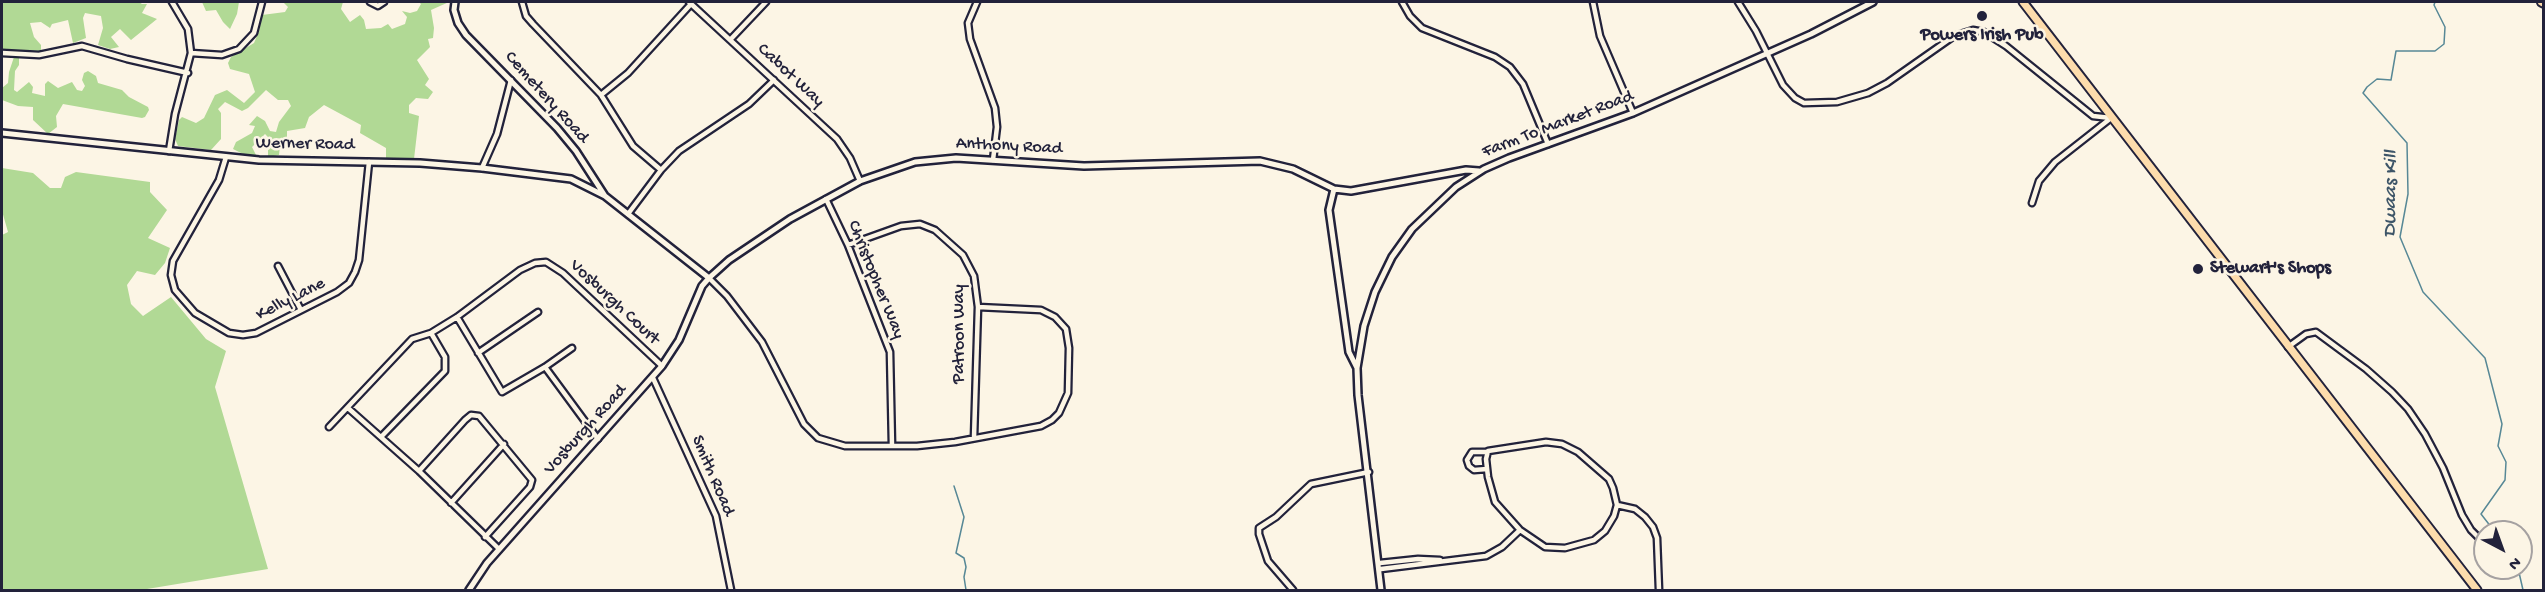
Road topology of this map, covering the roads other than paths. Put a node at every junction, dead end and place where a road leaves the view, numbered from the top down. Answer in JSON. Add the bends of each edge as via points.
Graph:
{"nodes":[{"id":1,"x":172,"y":2,"type":"edge"},
{"id":2,"x":262,"y":2,"type":"edge"},
{"id":3,"x":370,"y":2,"type":"edge"},
{"id":4,"x":384,"y":2,"type":"edge"},
{"id":5,"x":455,"y":2,"type":"edge"},
{"id":6,"x":522,"y":2,"type":"edge"},
{"id":7,"x":766,"y":2,"type":"edge"},
{"id":8,"x":977,"y":2,"type":"edge"},
{"id":9,"x":1402,"y":2,"type":"edge"},
{"id":10,"x":1593,"y":2,"type":"edge"},
{"id":11,"x":1738,"y":2,"type":"edge"},
{"id":12,"x":1873,"y":2,"type":"edge"},
{"id":13,"x":2023,"y":2,"type":"edge"},
{"id":14,"x":690,"y":3,"type":"edge"},
{"id":15,"x":730,"y":40,"type":"junction"},
{"id":16,"x":2,"y":53,"type":"edge"},
{"id":17,"x":191,"y":53,"type":"junction"},
{"id":18,"x":1766,"y":55,"type":"junction"},
{"id":19,"x":188,"y":73,"type":"junction"},
{"id":20,"x":511,"y":80,"type":"junction"},
{"id":21,"x":774,"y":80,"type":"junction"},
{"id":22,"x":601,"y":96,"type":"junction"},
{"id":23,"x":1633,"y":113,"type":"junction"},
{"id":24,"x":2111,"y":118,"type":"junction"},
{"id":25,"x":2,"y":133,"type":"edge"},
{"id":26,"x":1548,"y":144,"type":"junction"},
{"id":27,"x":170,"y":150,"type":"junction"},
{"id":28,"x":226,"y":157,"type":"junction"},
{"id":29,"x":993,"y":160,"type":"junction"},
{"id":30,"x":369,"y":162,"type":"junction"},
{"id":31,"x":482,"y":168,"type":"junction"},
{"id":32,"x":661,"y":170,"type":"junction"},
{"id":33,"x":1479,"y":171,"type":"junction"},
{"id":34,"x":860,"y":182,"type":"junction"},
{"id":35,"x":1334,"y":189,"type":"junction"},
{"id":36,"x":605,"y":196,"type":"junction"},
{"id":37,"x":826,"y":198,"type":"junction"},
{"id":38,"x":2032,"y":203,"type":"dead end"},
{"id":39,"x":627,"y":214,"type":"junction"},
{"id":40,"x":848,"y":245,"type":"junction"},
{"id":41,"x":278,"y":266,"type":"dead end"},
{"id":42,"x":709,"y":278,"type":"junction"},
{"id":43,"x":978,"y":307,"type":"junction"},
{"id":44,"x":302,"y":310,"type":"junction"},
{"id":45,"x":538,"y":312,"type":"dead end"},
{"id":46,"x":457,"y":317,"type":"junction"},
{"id":47,"x":431,"y":333,"type":"junction"},
{"id":48,"x":572,"y":348,"type":"dead end"},
{"id":49,"x":2288,"y":348,"type":"junction"},
{"id":50,"x":478,"y":353,"type":"junction"},
{"id":51,"x":662,"y":366,"type":"junction"},
{"id":52,"x":545,"y":367,"type":"junction"},
{"id":53,"x":1357,"y":368,"type":"junction"},
{"id":54,"x":652,"y":378,"type":"junction"},
{"id":55,"x":348,"y":408,"type":"junction"},
{"id":56,"x":329,"y":427,"type":"dead end"},
{"id":57,"x":381,"y":437,"type":"junction"},
{"id":58,"x":974,"y":438,"type":"junction"},
{"id":59,"x":598,"y":439,"type":"junction"},
{"id":60,"x":504,"y":444,"type":"junction"},
{"id":61,"x":892,"y":447,"type":"junction"},
{"id":62,"x":1487,"y":452,"type":"junction"},
{"id":63,"x":1487,"y":470,"type":"junction"},
{"id":64,"x":419,"y":471,"type":"junction"},
{"id":65,"x":1369,"y":472,"type":"junction"},
{"id":66,"x":451,"y":503,"type":"junction"},
{"id":67,"x":1617,"y":505,"type":"junction"},
{"id":68,"x":1520,"y":530,"type":"junction"},
{"id":69,"x":2473,"y":532,"type":"edge"},
{"id":70,"x":485,"y":537,"type":"junction"},
{"id":71,"x":499,"y":549,"type":"junction"},
{"id":72,"x":1380,"y":566,"type":"junction"},
{"id":73,"x":469,"y":591,"type":"edge"},
{"id":74,"x":731,"y":591,"type":"edge"},
{"id":75,"x":1293,"y":591,"type":"edge"},
{"id":76,"x":1382,"y":591,"type":"edge"},
{"id":77,"x":1659,"y":591,"type":"edge"},
{"id":78,"x":2477,"y":591,"type":"edge"}],
"edges":[{"from":1,"to":17,"type":"street","via":[[188,29]]},
{"from":2,"to":17,"type":"street","via":[[254,33],[239,49],[222,55]]},
{"from":3,"to":4,"type":"street","via":[[378,6]]},
{"from":5,"to":20,"type":"street","name":"Cemetery Road","via":[[458,23],[466,35]]},
{"from":6,"to":22,"type":"street","via":[[526,16]]},
{"from":7,"to":15,"type":"street"},
{"from":8,"to":29,"type":"street","via":[[968,23],[995,108],[998,127]]},
{"from":9,"to":26,"type":"street","via":[[1422,28],[1495,57],[1510,67],[1523,84]]},
{"from":10,"to":23,"type":"street","via":[[1600,36]]},
{"from":11,"to":18,"type":"street"},
{"from":12,"to":18,"type":"street","name":"Farm To Market Road"},
{"from":13,"to":24,"type":"main road"},
{"from":14,"to":15,"type":"street","name":"Cabot Way"},
{"from":14,"to":22,"type":"street","via":[[628,73]]},
{"from":15,"to":21,"type":"street","name":"Cabot Way"},
{"from":16,"to":19,"type":"street","via":[[39,55],[82,46]]},
{"from":17,"to":19,"type":"street"},
{"from":18,"to":23,"type":"street","name":"Farm To Market Road"},
{"from":18,"to":24,"type":"street","via":[[1783,85],[1796,98],[1804,103],[1837,102],[1868,93],[1954,36],[1976,30],[2006,45],[2093,116]]},
{"from":19,"to":27,"type":"street","via":[[175,114]]},
{"from":20,"to":31,"type":"street","via":[[498,134]]},
{"from":20,"to":36,"type":"street","name":"Cemetery Road","via":[[576,151]]},
{"from":21,"to":32,"type":"street","via":[[749,104],[680,151]]},
{"from":21,"to":34,"type":"street","name":"Cabot Way","via":[[843,146]]},
{"from":22,"to":32,"type":"street","via":[[633,146]]},
{"from":23,"to":26,"type":"street","name":"Farm To Market Road"},
{"from":24,"to":38,"type":"street","via":[[2055,162],[2039,181]]},
{"from":24,"to":49,"type":"main road"},
{"from":25,"to":27,"type":"street","name":"Werner Road"},
{"from":26,"to":33,"type":"street","name":"Farm To Market Road"},
{"from":27,"to":28,"type":"street","name":"Werner Road"},
{"from":28,"to":30,"type":"street","name":"Werner Road"},
{"from":28,"to":44,"type":"street","name":"Kelly Lane","via":[[219,180],[173,261],[174,290],[195,313],[229,333],[256,333]]},
{"from":29,"to":34,"type":"street","name":"Anthony Road","via":[[937,158]]},
{"from":29,"to":35,"type":"street","name":"Anthony Road","via":[[1084,166],[1260,161],[1293,169]]},
{"from":30,"to":31,"type":"street","name":"Werner Road"},
{"from":30,"to":44,"type":"street","name":"Kelly Lane","via":[[356,272],[337,292]]},
{"from":31,"to":36,"type":"street","name":"Werner Road","via":[[571,179]]},
{"from":32,"to":39,"type":"street"},
{"from":33,"to":35,"type":"street","name":"Anthony Road","via":[[1351,191]]},
{"from":33,"to":53,"type":"street","name":"Farm To Market Road","via":[[1426,214],[1392,257],[1369,308]]},
{"from":34,"to":37,"type":"street","name":"Anthony Road"},
{"from":35,"to":53,"type":"street","via":[[1329,210],[1349,352]]},
{"from":36,"to":39,"type":"street","name":"Cemetery Road"},
{"from":37,"to":40,"type":"street","name":"Christopher Way"},
{"from":37,"to":42,"type":"street","name":"Anthony Road","via":[[753,243]]},
{"from":39,"to":42,"type":"street","name":"Cemetery Road"},
{"from":40,"to":43,"type":"street","name":"Patroon Way","via":[[901,226],[925,225],[963,255],[974,276]]},
{"from":40,"to":61,"type":"street","name":"Christopher Way","via":[[890,352]]},
{"from":41,"to":44,"type":"street"},
{"from":42,"to":51,"type":"street","name":"Vosburgh Road"},
{"from":42,"to":61,"type":"street","via":[[762,342],[811,433],[836,444]]},
{"from":43,"to":58,"type":"street","name":"Patroon Way"},
{"from":43,"to":58,"type":"street","via":[[1041,310],[1055,317],[1068,337],[1068,393],[1059,413],[1046,424]]},
{"from":45,"to":50,"type":"street"},
{"from":46,"to":47,"type":"street","name":"Vosburgh Court"},
{"from":46,"to":50,"type":"street"},
{"from":46,"to":51,"type":"street","name":"Vosburgh Court","via":[[520,270],[546,262],[563,273]]},
{"from":47,"to":55,"type":"street","name":"Vosburgh Court","via":[[405,345]]},
{"from":47,"to":57,"type":"street","via":[[445,357],[444,371]]},
{"from":48,"to":52,"type":"street"},
{"from":49,"to":69,"type":"street","via":[[2306,334],[2316,332],[2392,392],[2425,434]]},
{"from":49,"to":78,"type":"main road"},
{"from":50,"to":52,"type":"street","via":[[502,392]]},
{"from":51,"to":54,"type":"street","name":"Vosburgh Road"},
{"from":52,"to":59,"type":"street"},
{"from":53,"to":65,"type":"street","name":"Farm To Market Road"},
{"from":54,"to":59,"type":"street","name":"Vosburgh Road"},
{"from":54,"to":74,"type":"street","name":"Smith Road","via":[[716,516]]},
{"from":55,"to":56,"type":"street","name":"Vosburgh Court"},
{"from":55,"to":57,"type":"street"},
{"from":57,"to":64,"type":"street"},
{"from":58,"to":61,"type":"street"},
{"from":59,"to":71,"type":"street","name":"Vosburgh Road"},
{"from":60,"to":64,"type":"street","via":[[479,416],[471,415]]},
{"from":60,"to":66,"type":"street"},
{"from":60,"to":70,"type":"street","via":[[530,475],[532,484]]},
{"from":62,"to":63,"type":"street"},
{"from":62,"to":63,"type":"street","via":[[1472,452],[1467,460],[1471,468]]},
{"from":62,"to":67,"type":"street","via":[[1546,442],[1570,447],[1609,479]]},
{"from":63,"to":68,"type":"street","via":[[1495,502]]},
{"from":64,"to":66,"type":"street"},
{"from":65,"to":72,"type":"street","name":"Farm To Market Road"},
{"from":65,"to":75,"type":"street","via":[[1311,484],[1259,529],[1268,561]]},
{"from":66,"to":70,"type":"street"},
{"from":67,"to":68,"type":"street","via":[[1610,525],[1586,543],[1545,547]]},
{"from":67,"to":77,"type":"street","via":[[1640,512],[1653,527]]},
{"from":68,"to":72,"type":"street","via":[[1485,556]]},
{"from":70,"to":71,"type":"street"},
{"from":71,"to":73,"type":"street","name":"Vosburgh Road"},
{"from":72,"to":76,"type":"street","name":"Farm To Market Road"}]}
